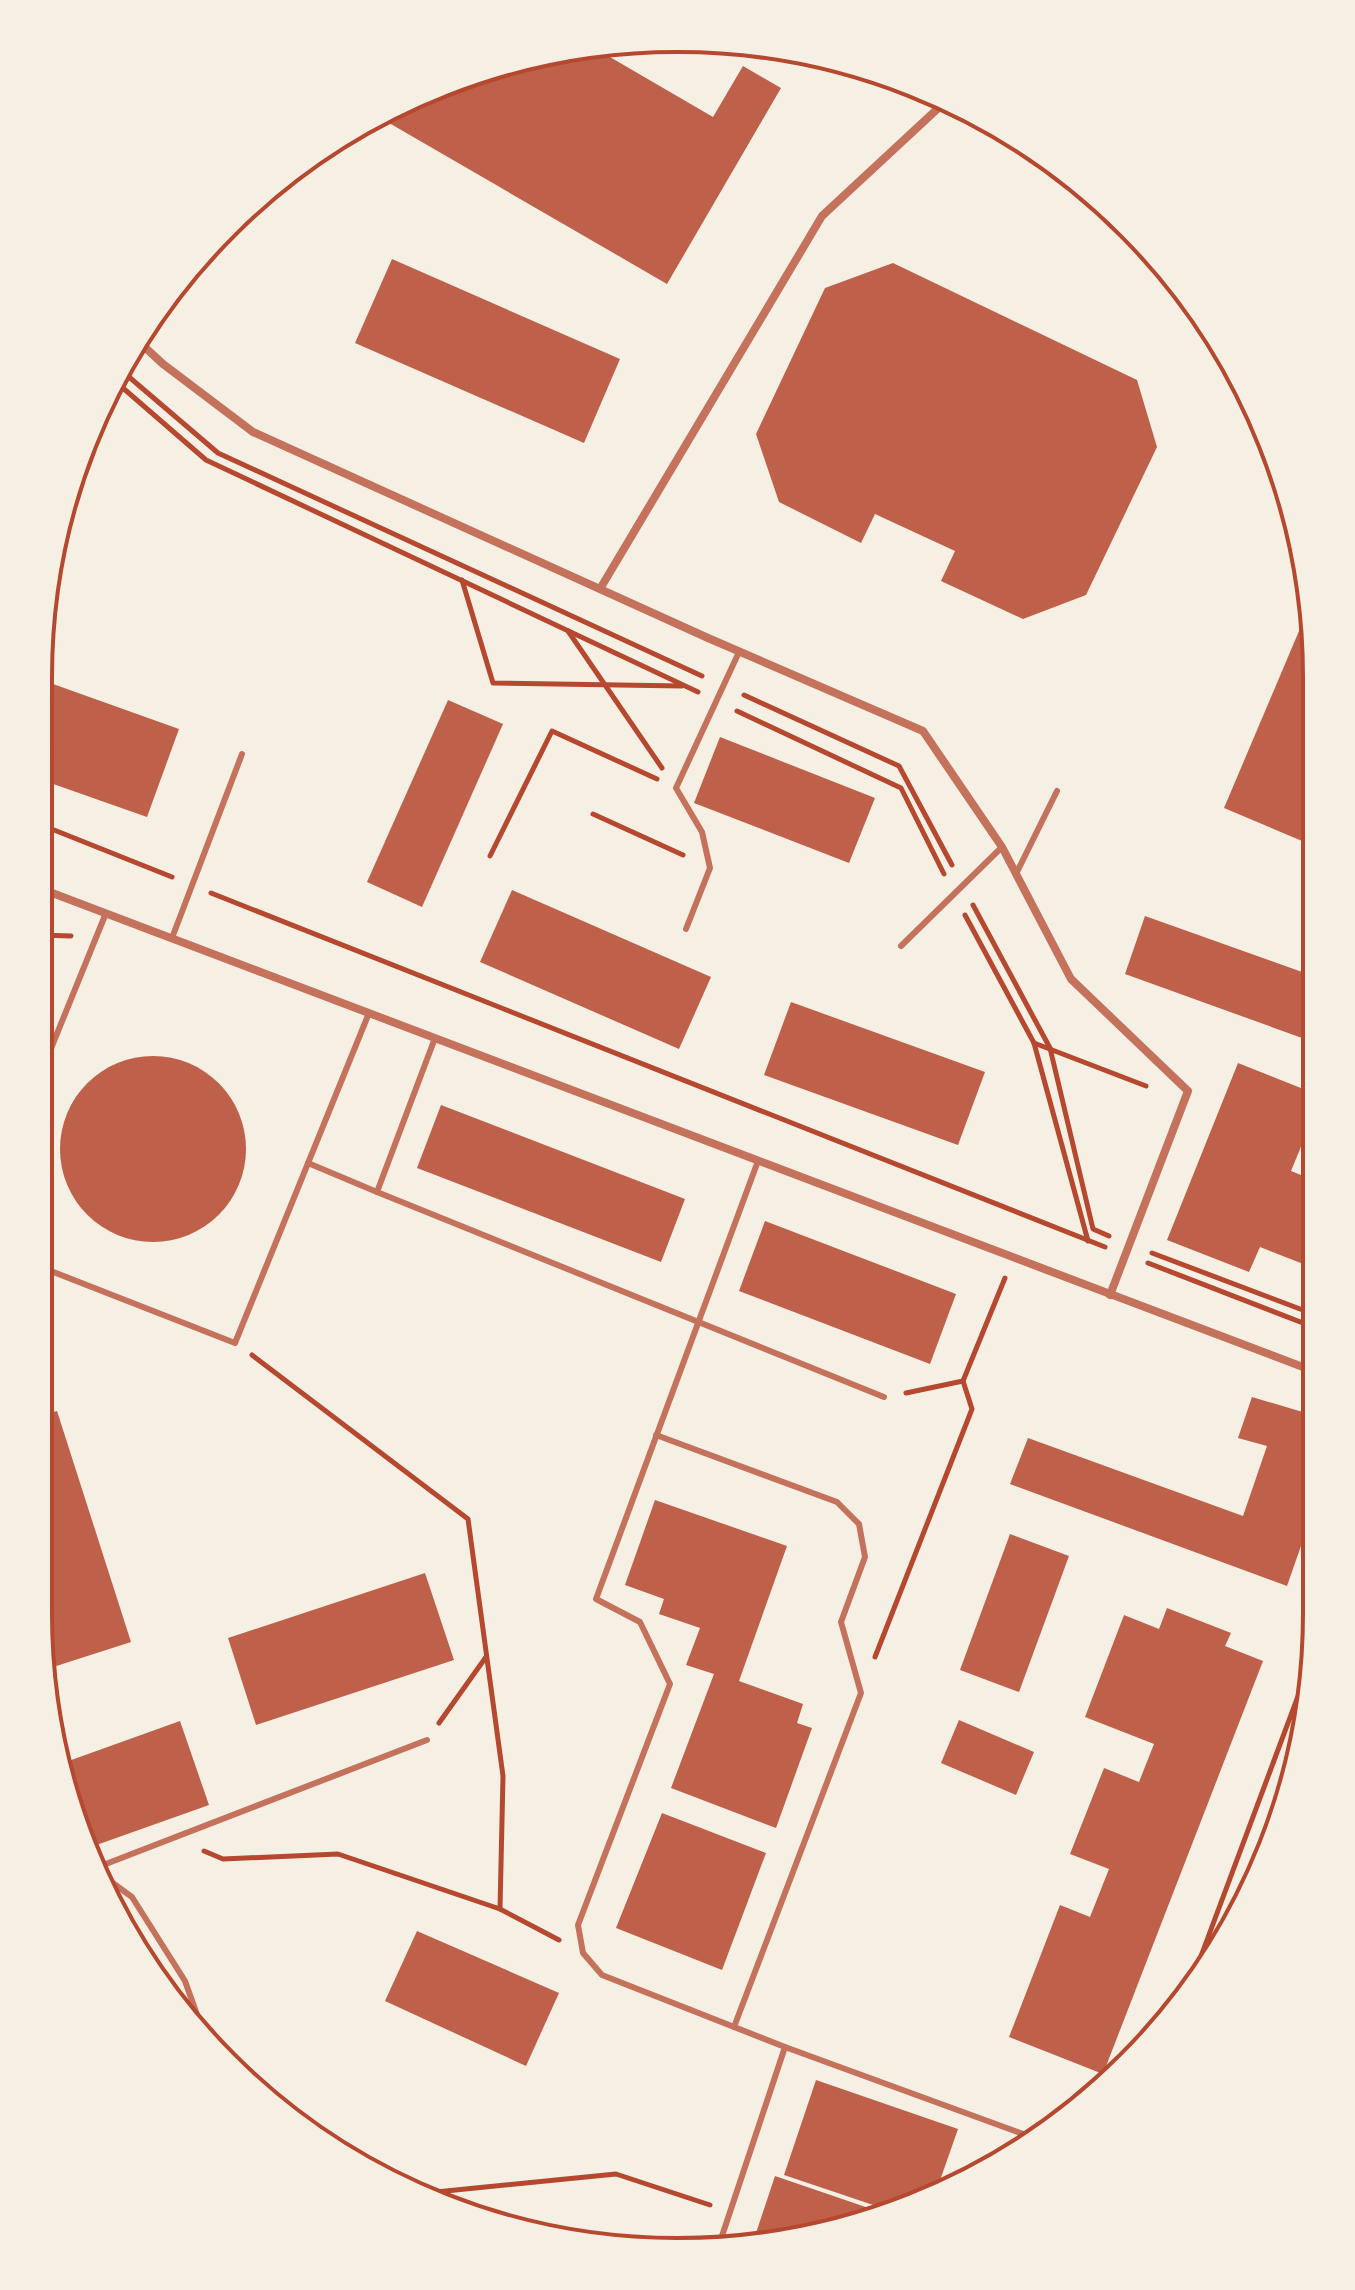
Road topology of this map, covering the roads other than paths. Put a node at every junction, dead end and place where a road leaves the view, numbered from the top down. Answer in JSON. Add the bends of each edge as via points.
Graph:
{"nodes":[{"id":1,"x":937,"y":109,"type":"edge"},
{"id":2,"x":146,"y":348,"type":"edge"},
{"id":3,"x":600,"y":589,"type":"junction"},
{"id":4,"x":739,"y":652,"type":"junction"},
{"id":5,"x":242,"y":754,"type":"dead end"},
{"id":6,"x":1057,"y":791,"type":"dead end"},
{"id":7,"x":1002,"y":847,"type":"junction"},
{"id":8,"x":1016,"y":874,"type":"junction"},
{"id":9,"x":52,"y":893,"type":"edge"},
{"id":10,"x":106,"y":913,"type":"junction"},
{"id":11,"x":686,"y":929,"type":"dead end"},
{"id":12,"x":172,"y":938,"type":"junction"},
{"id":13,"x":901,"y":946,"type":"dead end"},
{"id":14,"x":369,"y":1013,"type":"junction"},
{"id":15,"x":435,"y":1038,"type":"junction"},
{"id":16,"x":52,"y":1046,"type":"edge"},
{"id":17,"x":758,"y":1161,"type":"junction"},
{"id":18,"x":308,"y":1163,"type":"junction"},
{"id":19,"x":377,"y":1192,"type":"junction"},
{"id":20,"x":52,"y":1271,"type":"edge"},
{"id":21,"x":1110,"y":1295,"type":"junction"},
{"id":22,"x":698,"y":1322,"type":"junction"},
{"id":23,"x":1303,"y":1367,"type":"edge"},
{"id":24,"x":884,"y":1397,"type":"road end"},
{"id":25,"x":656,"y":1435,"type":"junction"},
{"id":26,"x":427,"y":1740,"type":"road end"},
{"id":27,"x":106,"y":1864,"type":"edge"},
{"id":28,"x":115,"y":1885,"type":"edge"},
{"id":29,"x":196,"y":2011,"type":"edge"},
{"id":30,"x":734,"y":2027,"type":"junction"},
{"id":31,"x":785,"y":2047,"type":"junction"},
{"id":32,"x":1023,"y":2134,"type":"edge"},
{"id":33,"x":722,"y":2237,"type":"edge"}],
"edges":[{"from":1,"to":3,"type":"street","via":[[822,216]]},
{"from":2,"to":3,"type":"street","via":[[253,432]]},
{"from":3,"to":4,"type":"street"},
{"from":4,"to":7,"type":"street","via":[[923,731]]},
{"from":4,"to":11,"type":"lane","via":[[676,788],[702,832],[710,868]]},
{"from":5,"to":12,"type":"lane"},
{"from":6,"to":8,"type":"lane"},
{"from":7,"to":8,"type":"street"},
{"from":7,"to":13,"type":"lane"},
{"from":8,"to":21,"type":"street","via":[[1071,979],[1188,1091]]},
{"from":9,"to":10,"type":"street"},
{"from":10,"to":12,"type":"street"},
{"from":10,"to":16,"type":"lane"},
{"from":12,"to":14,"type":"street"},
{"from":14,"to":15,"type":"street"},
{"from":14,"to":18,"type":"lane"},
{"from":15,"to":17,"type":"street"},
{"from":15,"to":19,"type":"lane"},
{"from":17,"to":21,"type":"street"},
{"from":17,"to":22,"type":"lane"},
{"from":18,"to":19,"type":"lane"},
{"from":18,"to":20,"type":"lane","via":[[235,1343]]},
{"from":19,"to":22,"type":"lane"},
{"from":21,"to":23,"type":"street"},
{"from":22,"to":24,"type":"lane"},
{"from":22,"to":25,"type":"lane"},
{"from":25,"to":30,"type":"lane","via":[[596,1599],[640,1622],[670,1684],[578,1925],[583,1953],[602,1975]]},
{"from":25,"to":30,"type":"lane","via":[[837,1502],[859,1524],[865,1557],[841,1622],[861,1693]]},
{"from":26,"to":27,"type":"lane"},
{"from":28,"to":29,"type":"lane","via":[[132,1897],[185,1981]]},
{"from":30,"to":31,"type":"lane"},
{"from":31,"to":32,"type":"lane"},
{"from":31,"to":33,"type":"lane"}]}
